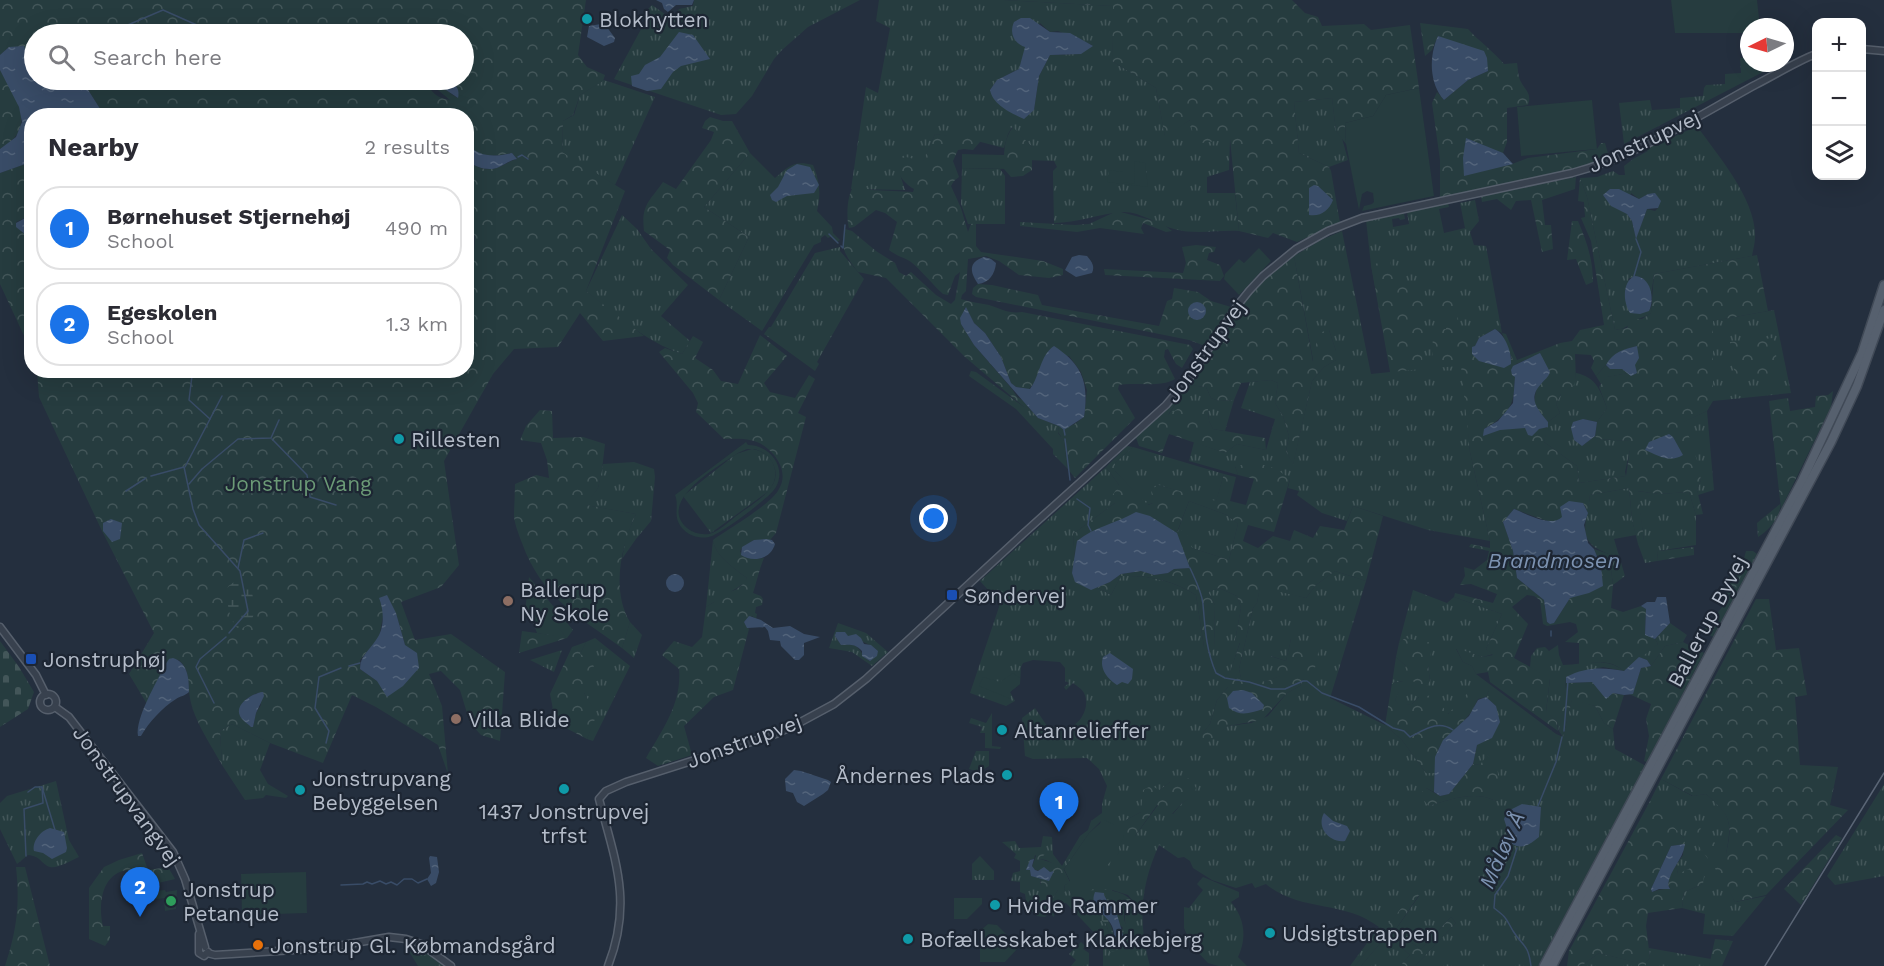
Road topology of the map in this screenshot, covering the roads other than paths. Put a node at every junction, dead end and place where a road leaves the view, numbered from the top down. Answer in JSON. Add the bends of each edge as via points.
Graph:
{"nodes":[{"id":1,"x":1866,"y":49,"type":"edge"},
{"id":2,"x":1884,"y":51,"type":"edge"},
{"id":3,"x":1812,"y":56,"type":"edge"},
{"id":4,"x":1884,"y":285,"type":"edge"},
{"id":5,"x":1884,"y":310,"type":"edge"},
{"id":6,"x":0,"y":627,"type":"edge"},
{"id":7,"x":46,"y":695,"type":"junction"},
{"id":8,"x":55,"y":707,"type":"junction"},
{"id":9,"x":451,"y":966,"type":"edge"},
{"id":10,"x":608,"y":966,"type":"edge"},
{"id":11,"x":1544,"y":966,"type":"edge"},
{"id":12,"x":1552,"y":966,"type":"edge"}],
"edges":[{"from":1,"to":2,"type":"street"},
{"from":3,"to":10,"type":"street","name":"Jonstrupvej","via":[[1597,166],[1362,218],[1328,231],[1278,263],[1237,306],[1190,377],[1166,405],[866,679],[834,704],[789,728],[606,791],[599,799],[621,885],[618,928]]},
{"from":4,"to":11,"type":"main road","name":"Ballerup Byvej","via":[[1862,353],[1806,473]]},
{"from":5,"to":12,"type":"main road","name":"Ballerup Byvej","via":[[1857,386],[1831,442]]},
{"from":6,"to":7,"type":"street"},
{"from":7,"to":8,"type":"street","via":[[55,698]]},
{"from":7,"to":8,"type":"street","via":[[41,699],[41,707],[47,711]]},
{"from":8,"to":9,"type":"street","name":"Jonstrupvangvej","via":[[69,717],[166,842],[180,865],[205,950],[223,954],[406,939],[421,944]]}]}
